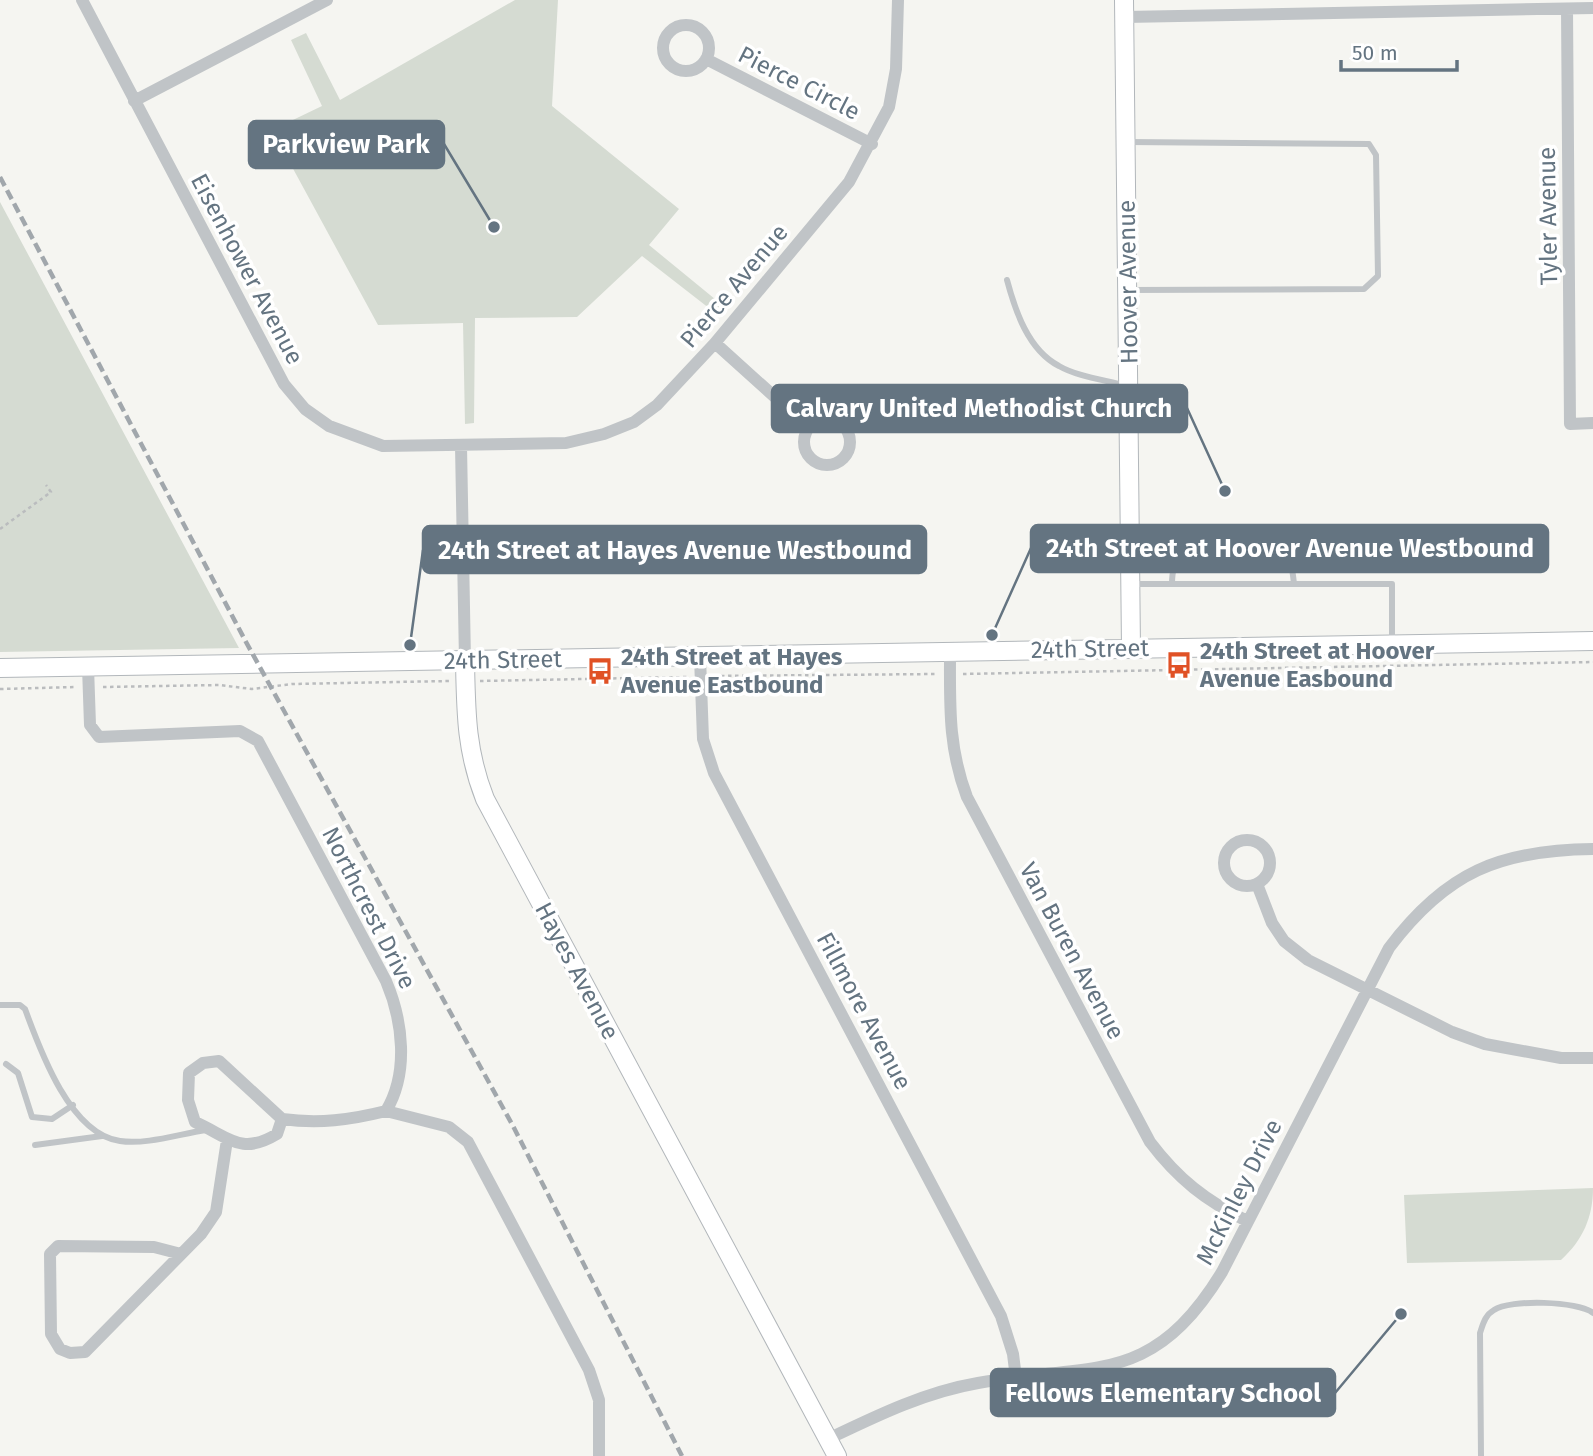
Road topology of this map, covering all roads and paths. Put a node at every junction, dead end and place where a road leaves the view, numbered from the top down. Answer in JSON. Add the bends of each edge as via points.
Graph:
{"nodes":[{"id":1,"x":82,"y":0,"type":"edge"},
{"id":2,"x":327,"y":0,"type":"edge"},
{"id":3,"x":898,"y":0,"type":"edge"},
{"id":4,"x":1124,"y":8,"type":"edge"},
{"id":5,"x":1593,"y":8,"type":"edge"},
{"id":6,"x":1567,"y":9,"type":"junction"},
{"id":7,"x":706,"y":59,"type":"dead end"},
{"id":8,"x":134,"y":101,"type":"junction"},
{"id":9,"x":1126,"y":142,"type":"junction"},
{"id":10,"x":872,"y":144,"type":"junction"},
{"id":11,"x":1007,"y":280,"type":"dead end"},
{"id":12,"x":1128,"y":290,"type":"junction"},
{"id":13,"x":715,"y":343,"type":"junction"},
{"id":14,"x":1129,"y":387,"type":"junction"},
{"id":15,"x":1593,"y":424,"type":"edge"},
{"id":16,"x":808,"y":427,"type":"dead end"},
{"id":17,"x":461,"y":446,"type":"junction"},
{"id":18,"x":46,"y":485,"type":"dead end"},
{"id":19,"x":0,"y":529,"type":"edge"},
{"id":20,"x":1131,"y":584,"type":"junction"},
{"id":21,"x":1172,"y":584,"type":"junction"},
{"id":22,"x":1294,"y":584,"type":"junction"},
{"id":23,"x":1593,"y":641,"type":"edge"},
{"id":24,"x":1392,"y":644,"type":"junction"},
{"id":25,"x":1131,"y":648,"type":"junction"},
{"id":26,"x":950,"y":652,"type":"junction"},
{"id":27,"x":700,"y":656,"type":"junction"},
{"id":28,"x":465,"y":661,"type":"junction"},
{"id":29,"x":1593,"y":662,"type":"edge"},
{"id":30,"x":88,"y":667,"type":"junction"},
{"id":31,"x":0,"y":668,"type":"edge"},
{"id":32,"x":950,"y":674,"type":"junction"},
{"id":33,"x":700,"y":676,"type":"junction"},
{"id":34,"x":466,"y":681,"type":"junction"},
{"id":35,"x":89,"y":687,"type":"junction"},
{"id":36,"x":0,"y":689,"type":"edge"},
{"id":37,"x":1593,"y":849,"type":"edge"},
{"id":38,"x":1257,"y":884,"type":"dead end"},
{"id":39,"x":1367,"y":989,"type":"junction"},
{"id":40,"x":0,"y":1005,"type":"edge"},
{"id":41,"x":1593,"y":1058,"type":"edge"},
{"id":42,"x":6,"y":1064,"type":"dead end"},
{"id":43,"x":73,"y":1105,"type":"junction"},
{"id":44,"x":386,"y":1111,"type":"junction"},
{"id":45,"x":282,"y":1119,"type":"junction"},
{"id":46,"x":211,"y":1129,"type":"junction"},
{"id":47,"x":103,"y":1136,"type":"junction"},
{"id":48,"x":227,"y":1140,"type":"junction"},
{"id":49,"x":35,"y":1145,"type":"dead end"},
{"id":50,"x":1247,"y":1221,"type":"junction"},
{"id":51,"x":181,"y":1254,"type":"junction"},
{"id":52,"x":1593,"y":1312,"type":"edge"},
{"id":53,"x":1016,"y":1378,"type":"junction"},
{"id":54,"x":828,"y":1439,"type":"junction"},
{"id":55,"x":599,"y":1456,"type":"edge"},
{"id":56,"x":836,"y":1456,"type":"edge"},
{"id":57,"x":1481,"y":1456,"type":"edge"}],
"edges":[{"from":1,"to":8,"type":"street","name":"Eisenhower Avenue"},
{"from":2,"to":8,"type":"street"},
{"from":3,"to":10,"type":"street","name":"Pierce Avenue","via":[[894,82],[889,107]]},
{"from":4,"to":6,"type":"street"},
{"from":4,"to":9,"type":"main road","name":"Hoover Avenue"},
{"from":5,"to":6,"type":"street"},
{"from":6,"to":15,"type":"street","name":"Tyler Avenue","via":[[1570,424]]},
{"from":7,"to":10,"type":"street","name":"Pierce Circle"},
{"from":8,"to":17,"type":"street","name":"Eisenhower Avenue","via":[[284,384],[305,409],[329,426],[383,446]]},
{"from":9,"to":12,"type":"main road","name":"Hoover Avenue"},
{"from":9,"to":12,"type":"lane","via":[[1369,144],[1376,155],[1378,276],[1364,289]]},
{"from":10,"to":13,"type":"street","name":"Pierce Avenue","via":[[849,182]]},
{"from":11,"to":14,"type":"lane","via":[[1016,312],[1035,346],[1058,366]]},
{"from":12,"to":14,"type":"main road","name":"Hoover Avenue"},
{"from":13,"to":16,"type":"street"},
{"from":13,"to":17,"type":"street","name":"Pierce Avenue","via":[[657,405],[634,422],[566,443]]},
{"from":14,"to":20,"type":"main road","name":"Hoover Avenue"},
{"from":17,"to":28,"type":"street","name":"Hayes Avenue"},
{"from":18,"to":19,"type":"path","via":[[51,492]]},
{"from":20,"to":21,"type":"lane"},
{"from":20,"to":25,"type":"main road","name":"Hoover Avenue"},
{"from":21,"to":22,"type":"lane"},
{"from":21,"to":22,"type":"lane","via":[[1180,555],[1203,545],[1267,543],[1284,552],[1293,569]]},
{"from":22,"to":24,"type":"lane","via":[[1392,584]]},
{"from":23,"to":24,"type":"main road","name":"24th Street"},
{"from":24,"to":25,"type":"main road","name":"24th Street"},
{"from":25,"to":26,"type":"main road","name":"24th Street"},
{"from":26,"to":27,"type":"main road","name":"24th Street"},
{"from":26,"to":32,"type":"street","name":"Van Buren Avenue"},
{"from":27,"to":28,"type":"main road","name":"24th Street"},
{"from":27,"to":33,"type":"street","name":"Fillmore Avenue"},
{"from":28,"to":30,"type":"main road","name":"24th Street"},
{"from":28,"to":34,"type":"main road","name":"Hayes Avenue"},
{"from":29,"to":32,"type":"path"},
{"from":30,"to":31,"type":"main road","name":"24th Street"},
{"from":30,"to":35,"type":"street","name":"Northcrest Drive"},
{"from":32,"to":33,"type":"path"},
{"from":32,"to":50,"type":"street","name":"Van Buren Avenue","via":[[951,743],[967,797],[1150,1142],[1187,1186]]},
{"from":33,"to":34,"type":"path"},
{"from":33,"to":53,"type":"street","name":"Fillmore Avenue","via":[[703,739],[714,773],[995,1305],[1013,1354]]},
{"from":34,"to":35,"type":"path","via":[[292,684],[252,689],[219,685]]},
{"from":34,"to":54,"type":"main road","name":"Hayes Avenue","via":[[466,729],[472,766],[485,799]]},
{"from":35,"to":36,"type":"path"},
{"from":35,"to":44,"type":"street","name":"Northcrest Drive","via":[[90,725],[99,737],[240,731],[258,741],[397,1007],[401,1076]]},
{"from":37,"to":39,"type":"street","name":"McKinley Drive","via":[[1527,853],[1488,864],[1457,881],[1409,922]]},
{"from":38,"to":39,"type":"street","via":[[1284,941],[1308,960]]},
{"from":39,"to":41,"type":"street","via":[[1485,1044],[1561,1058]]},
{"from":39,"to":50,"type":"street","name":"McKinley Drive"},
{"from":40,"to":43,"type":"lane","via":[[26,1009],[47,1067]]},
{"from":42,"to":43,"type":"lane","via":[[18,1073],[32,1117],[52,1119]]},
{"from":43,"to":47,"type":"lane"},
{"from":44,"to":45,"type":"street","via":[[315,1123]]},
{"from":44,"to":55,"type":"street","via":[[449,1127],[468,1142],[589,1370],[599,1400]]},
{"from":45,"to":46,"type":"street","via":[[232,1070],[219,1061],[203,1063],[189,1073],[188,1100],[195,1122]]},
{"from":45,"to":48,"type":"street","via":[[277,1134],[261,1144]]},
{"from":46,"to":47,"type":"lane","via":[[133,1142]]},
{"from":46,"to":48,"type":"street"},
{"from":47,"to":49,"type":"lane"},
{"from":48,"to":51,"type":"street","via":[[216,1212]]},
{"from":50,"to":53,"type":"street","name":"McKinley Drive","via":[[1208,1294],[1177,1331],[1154,1348],[1097,1369]]},
{"from":51,"to":51,"type":"street","via":[[85,1352],[60,1349],[51,1334],[50,1254],[58,1246],[154,1247]]},
{"from":52,"to":57,"type":"lane","via":[[1573,1304],[1506,1305],[1484,1320],[1480,1333]]},
{"from":53,"to":54,"type":"street","name":"McKinley Drive","via":[[939,1392]]},
{"from":54,"to":56,"type":"main road","name":"Hayes Avenue"}]}
